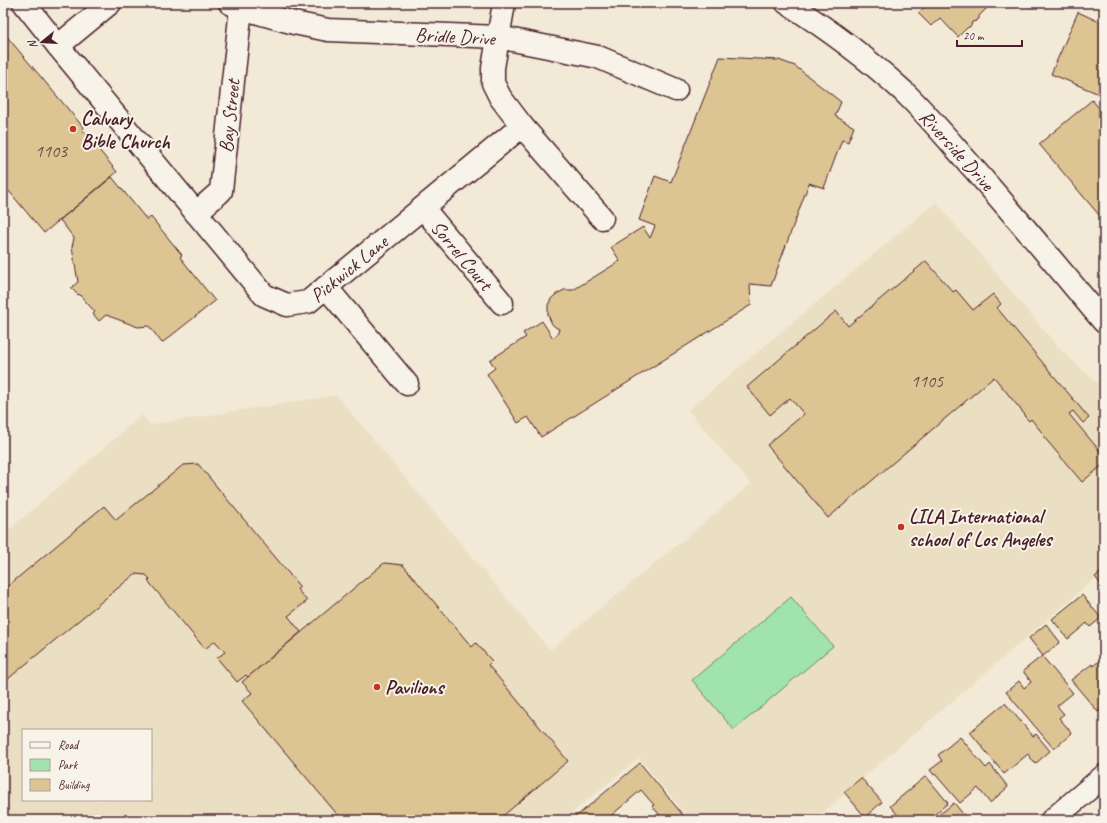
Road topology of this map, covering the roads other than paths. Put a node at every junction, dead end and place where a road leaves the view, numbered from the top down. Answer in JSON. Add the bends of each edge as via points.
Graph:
{"nodes":[{"id":1,"x":24,"y":3,"type":"edge"},
{"id":2,"x":110,"y":3,"type":"edge"},
{"id":3,"x":504,"y":3,"type":"edge"},
{"id":4,"x":787,"y":3,"type":"edge"},
{"id":5,"x":235,"y":6,"type":"edge"},
{"id":6,"x":498,"y":37,"type":"junction"},
{"id":7,"x":58,"y":46,"type":"junction"},
{"id":8,"x":676,"y":90,"type":"dead end"},
{"id":9,"x":522,"y":126,"type":"junction"},
{"id":10,"x":423,"y":208,"type":"junction"},
{"id":11,"x":196,"y":212,"type":"junction"},
{"id":12,"x":602,"y":218,"type":"dead end"},
{"id":13,"x":326,"y":287,"type":"junction"},
{"id":14,"x":502,"y":303,"type":"dead end"},
{"id":15,"x":1104,"y":322,"type":"edge"},
{"id":16,"x":407,"y":384,"type":"dead end"},
{"id":17,"x":1104,"y":776,"type":"edge"},
{"id":18,"x":1052,"y":820,"type":"edge"}],
"edges":[{"from":1,"to":7,"type":"street","name":"Pickwick Lane"},
{"from":2,"to":7,"type":"street"},
{"from":3,"to":6,"type":"street"},
{"from":4,"to":15,"type":"street","name":"Riverside Drive","via":[[818,22],[903,92],[943,133]]},
{"from":5,"to":6,"type":"street","name":"Bridle Drive","via":[[328,30]]},
{"from":5,"to":11,"type":"street","name":"Bay Street","via":[[221,191]]},
{"from":6,"to":8,"type":"street","name":"Bridle Drive","via":[[598,57]]},
{"from":6,"to":9,"type":"street","via":[[493,83],[500,97]]},
{"from":7,"to":11,"type":"street","name":"Pickwick Lane"},
{"from":9,"to":10,"type":"street","name":"Pickwick Lane"},
{"from":9,"to":12,"type":"street"},
{"from":10,"to":13,"type":"street","name":"Pickwick Lane"},
{"from":10,"to":14,"type":"street","name":"Sorrel Court"},
{"from":11,"to":13,"type":"street","name":"Pickwick Lane","via":[[264,296],[287,305],[308,302]]},
{"from":13,"to":16,"type":"street"},
{"from":17,"to":18,"type":"street"}]}
